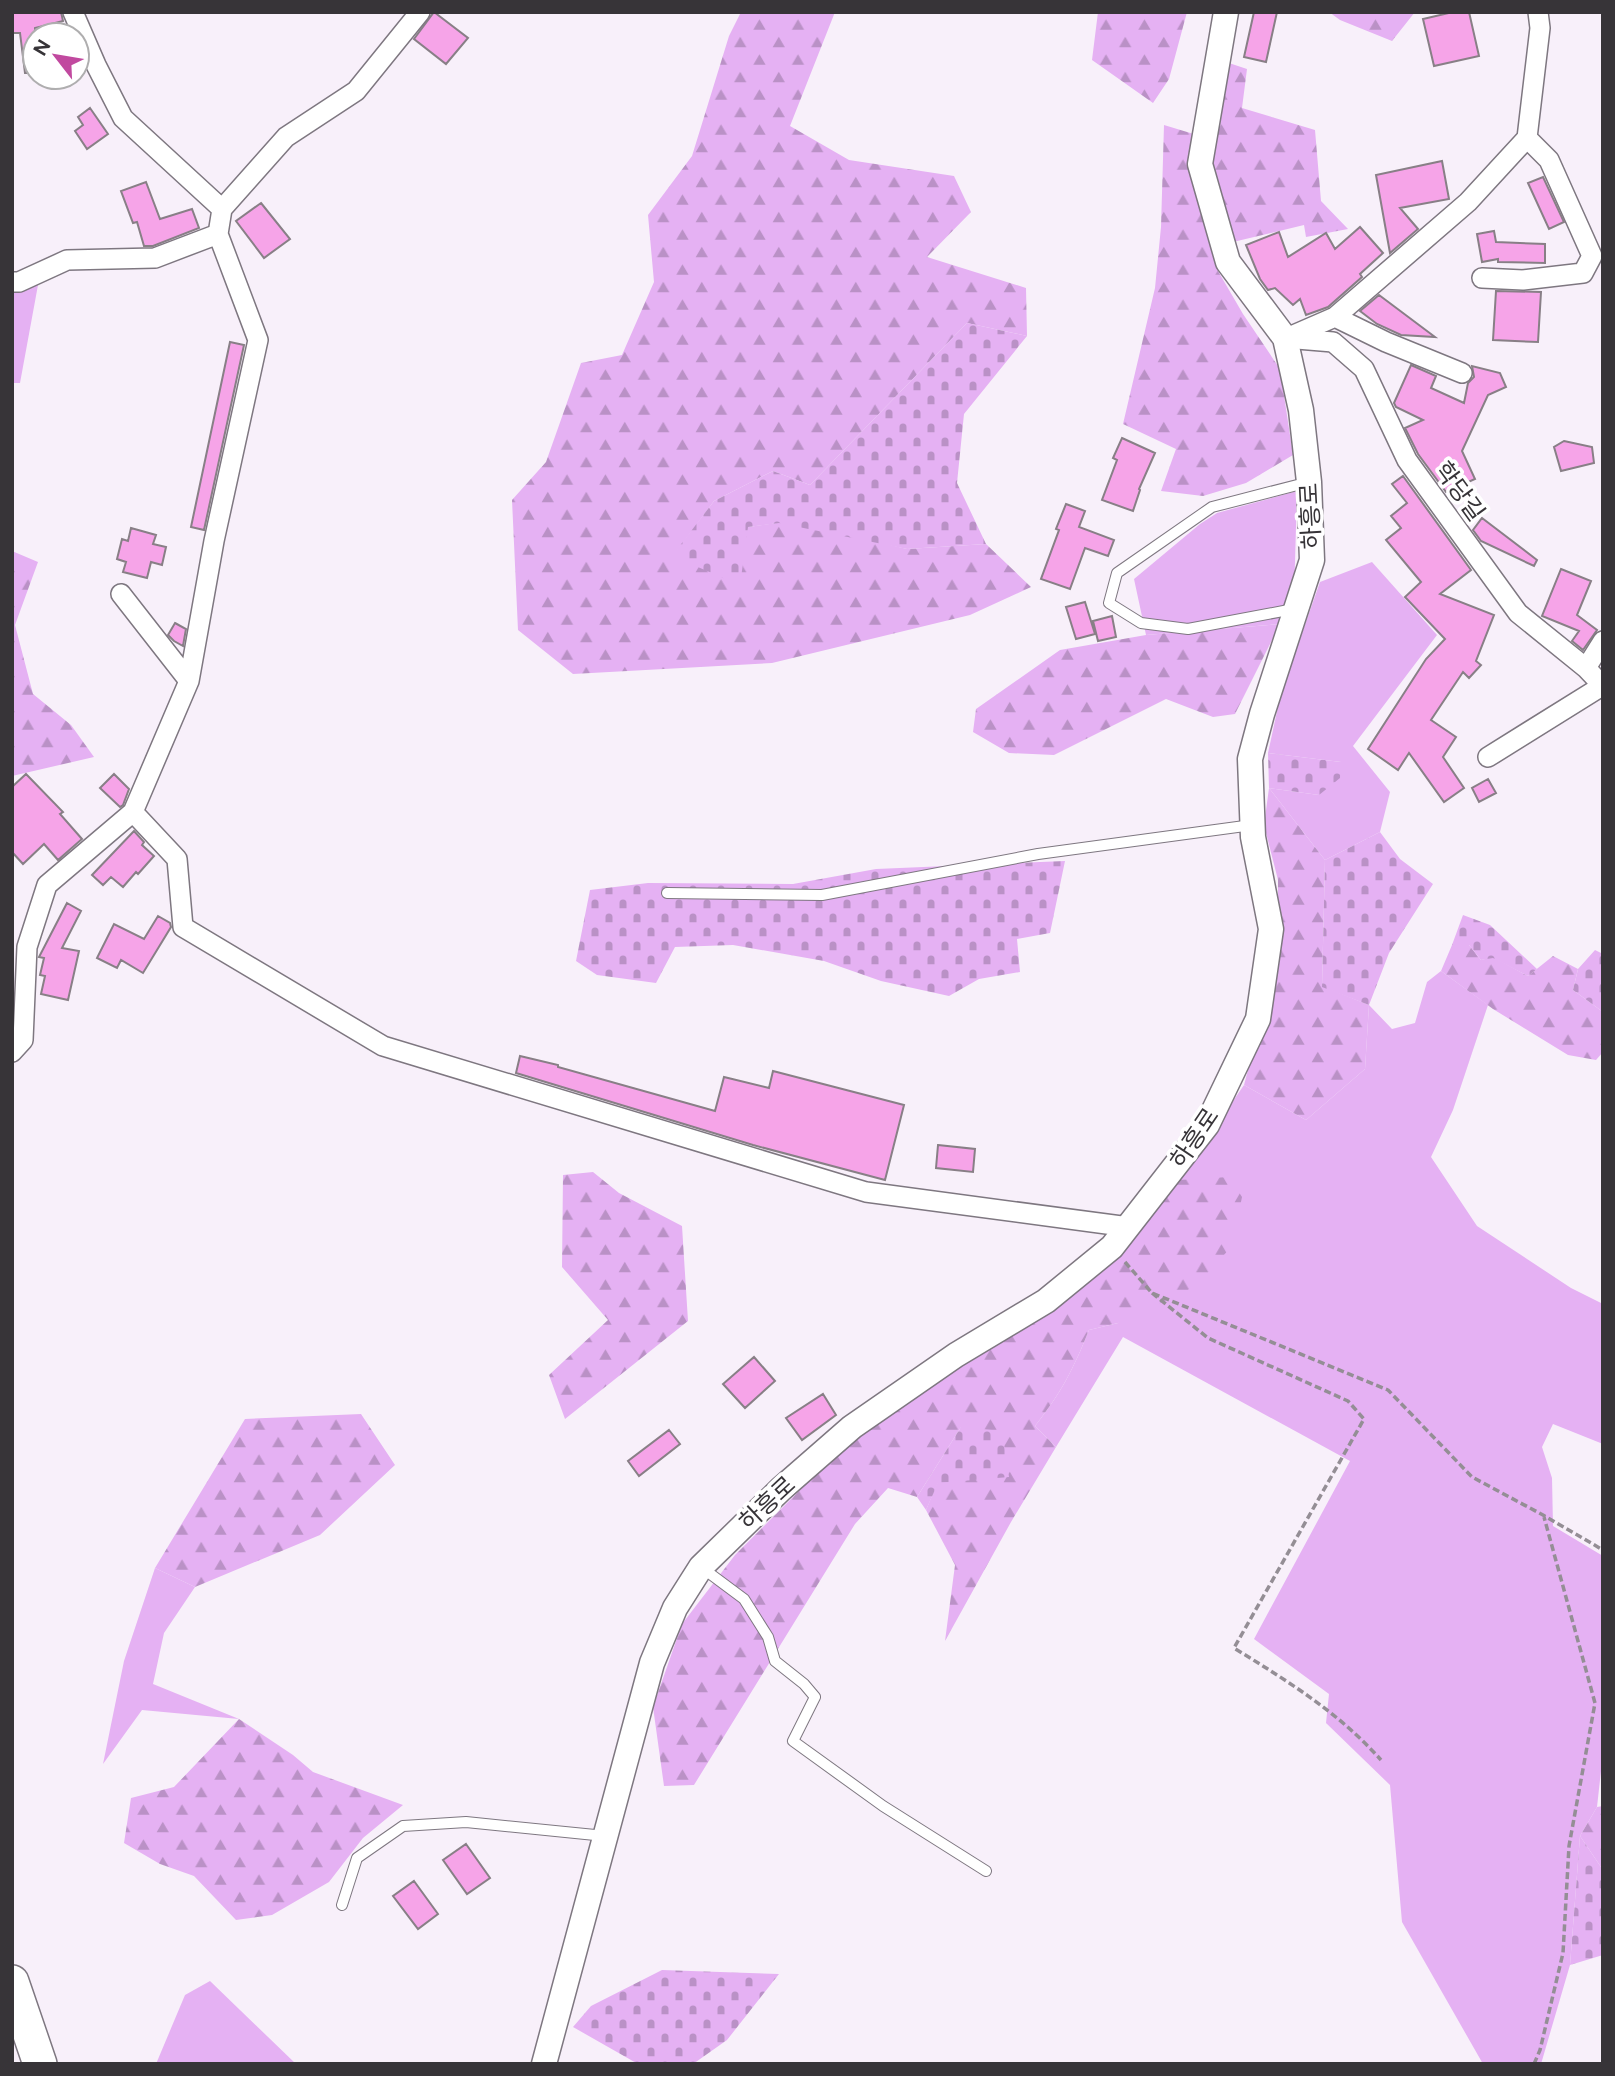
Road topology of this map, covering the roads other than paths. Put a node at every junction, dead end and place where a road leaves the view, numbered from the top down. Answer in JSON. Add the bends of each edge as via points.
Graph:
{"nodes":[{"id":1,"x":73,"y":12,"type":"edge"},
{"id":2,"x":420,"y":12,"type":"edge"},
{"id":3,"x":1226,"y":12,"type":"edge"},
{"id":4,"x":1538,"y":12,"type":"edge"},
{"id":5,"x":1527,"y":138,"type":"junction"},
{"id":6,"x":222,"y":209,"type":"junction"},
{"id":7,"x":218,"y":234,"type":"junction"},
{"id":8,"x":1482,"y":278,"type":"dead end"},
{"id":9,"x":12,"y":282,"type":"edge"},
{"id":10,"x":1335,"y":317,"type":"junction"},
{"id":11,"x":1285,"y":338,"type":"junction"},
{"id":12,"x":1462,"y":373,"type":"dead end"},
{"id":13,"x":1308,"y":482,"type":"junction"},
{"id":14,"x":121,"y":594,"type":"dead end"},
{"id":15,"x":1298,"y":608,"type":"junction"},
{"id":16,"x":1603,"y":642,"type":"edge"},
{"id":17,"x":1586,"y":668,"type":"junction"},
{"id":18,"x":188,"y":681,"type":"junction"},
{"id":19,"x":1602,"y":686,"type":"edge"},
{"id":20,"x":1488,"y":757,"type":"dead end"},
{"id":21,"x":133,"y":812,"type":"junction"},
{"id":22,"x":1253,"y":825,"type":"junction"},
{"id":23,"x":667,"y":893,"type":"dead end"},
{"id":24,"x":19,"y":985,"type":"edge"},
{"id":25,"x":12,"y":1052,"type":"edge"},
{"id":26,"x":1129,"y":1227,"type":"junction"},
{"id":27,"x":701,"y":1567,"type":"junction"},
{"id":28,"x":606,"y":1836,"type":"junction"},
{"id":29,"x":986,"y":1871,"type":"dead end"},
{"id":30,"x":342,"y":1905,"type":"dead end"},
{"id":31,"x":12,"y":1982,"type":"edge"},
{"id":32,"x":40,"y":2064,"type":"edge"},
{"id":33,"x":544,"y":2064,"type":"edge"}],
"edges":[{"from":1,"to":6,"type":"street","via":[[123,118]]},
{"from":2,"to":6,"type":"street","via":[[356,91],[286,137]]},
{"from":3,"to":11,"type":"street","name":"하흥로","via":[[1200,164],[1228,262]]},
{"from":4,"to":5,"type":"street","via":[[1541,28]]},
{"from":5,"to":8,"type":"street","via":[[1549,160],[1592,256],[1583,273],[1523,280]]},
{"from":5,"to":10,"type":"street","via":[[1468,202]]},
{"from":6,"to":7,"type":"street"},
{"from":7,"to":9,"type":"street","via":[[155,258],[67,260]]},
{"from":7,"to":18,"type":"street","via":[[258,340]]},
{"from":10,"to":11,"type":"street"},
{"from":10,"to":12,"type":"street"},
{"from":11,"to":13,"type":"street","name":"하흥로","via":[[1301,410]]},
{"from":11,"to":17,"type":"street","name":"학당길","via":[[1334,342],[1364,369],[1407,460],[1518,613]]},
{"from":13,"to":15,"type":"street","name":"하흥로","via":[[1312,560]]},
{"from":13,"to":15,"type":"lane","via":[[1212,507],[1117,573],[1109,603],[1141,623],[1188,629]]},
{"from":14,"to":18,"type":"street"},
{"from":15,"to":22,"type":"street","name":"하흥로","via":[[1250,759]]},
{"from":16,"to":17,"type":"street"},
{"from":17,"to":19,"type":"street","name":"학당길"},
{"from":18,"to":21,"type":"street"},
{"from":19,"to":20,"type":"street"},
{"from":21,"to":24,"type":"street","via":[[47,885]]},
{"from":21,"to":26,"type":"street","via":[[177,859],[183,927],[383,1046],[866,1192]]},
{"from":22,"to":23,"type":"lane","via":[[1038,854],[822,895]]},
{"from":22,"to":26,"type":"street","name":"하흥로","via":[[1270,929],[1258,1019],[1207,1125]]},
{"from":24,"to":25,"type":"street","via":[[23,1040]]},
{"from":26,"to":27,"type":"street","name":"하흥로","via":[[1112,1247],[1046,1301],[956,1355],[852,1427]]},
{"from":27,"to":28,"type":"street","name":"하흥로","via":[[675,1608],[652,1663]]},
{"from":27,"to":29,"type":"lane","via":[[744,1599],[768,1637],[775,1661],[815,1697],[793,1741],[883,1806]]},
{"from":28,"to":30,"type":"lane","via":[[466,1822],[403,1826],[357,1858]]},
{"from":28,"to":33,"type":"street","name":"하흥로"},
{"from":31,"to":32,"type":"highway"}]}
